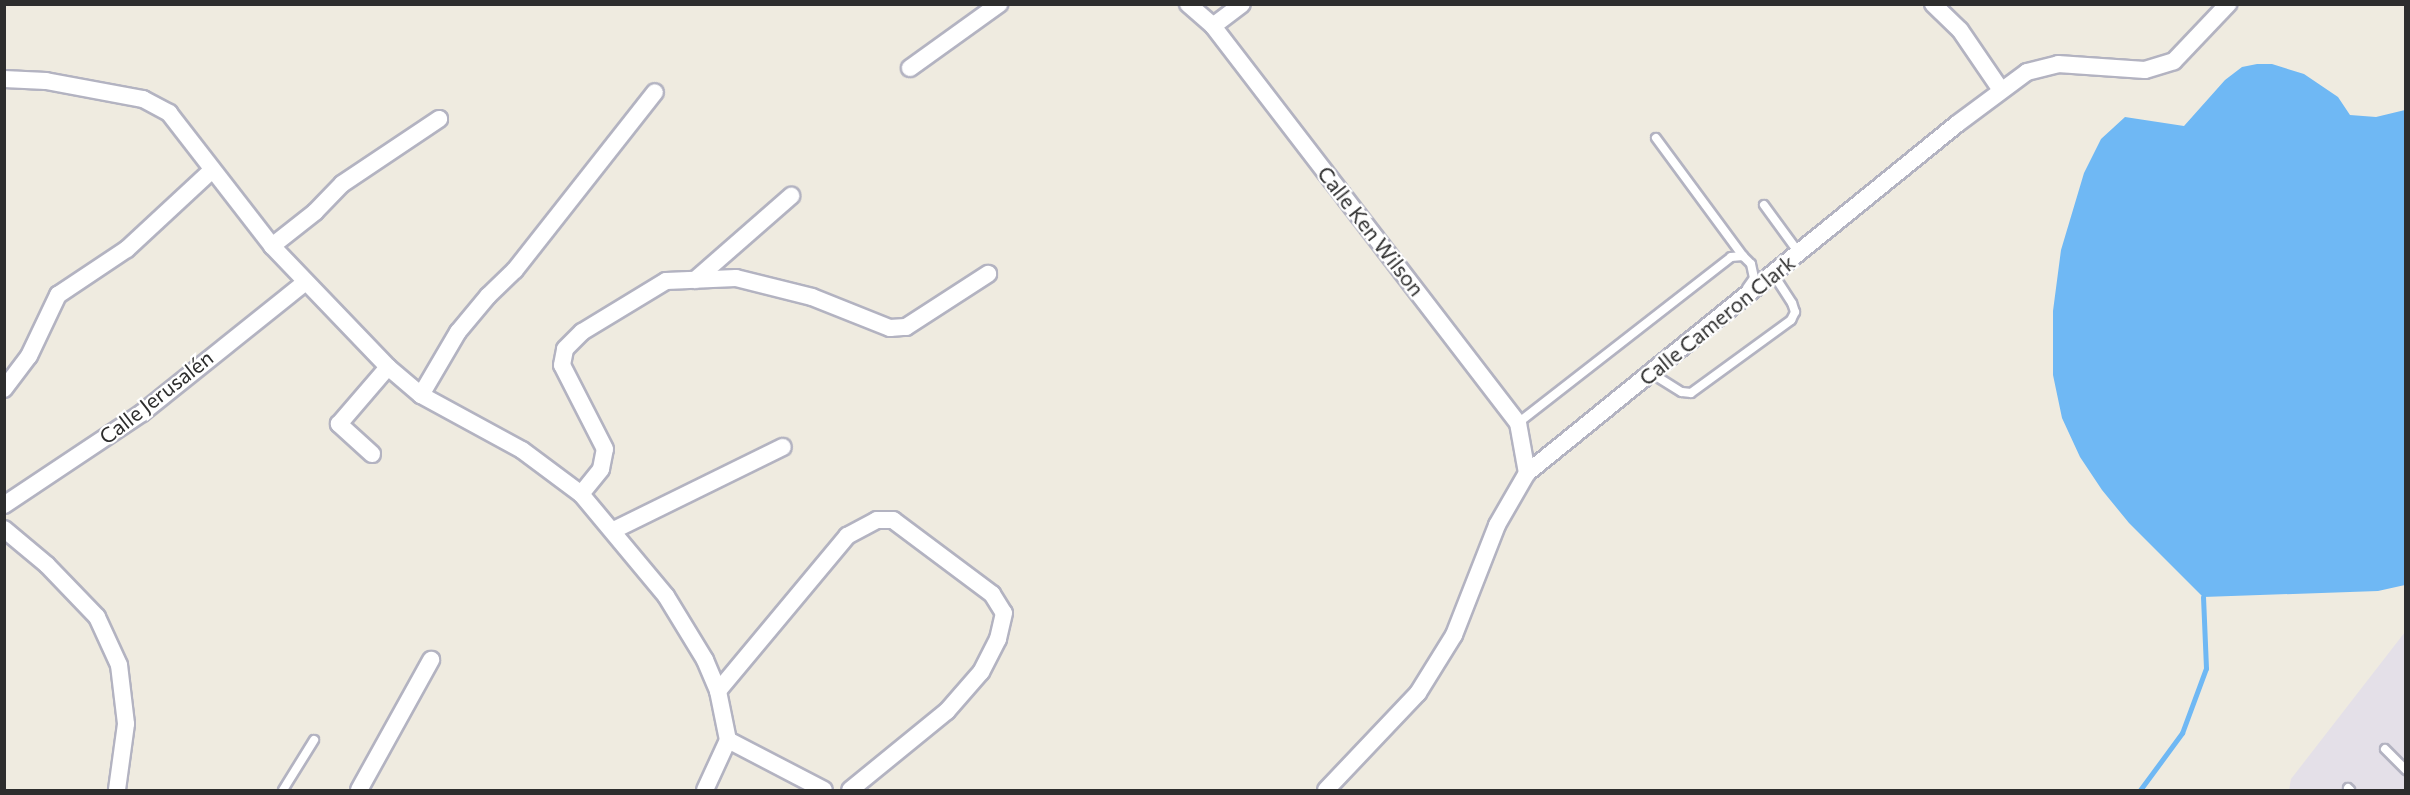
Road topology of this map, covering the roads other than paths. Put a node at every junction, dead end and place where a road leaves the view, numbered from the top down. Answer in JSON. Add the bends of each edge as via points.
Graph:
{"nodes":[{"id":1,"x":999,"y":4,"type":"edge"},
{"id":2,"x":1188,"y":4,"type":"edge"},
{"id":3,"x":1242,"y":4,"type":"edge"},
{"id":4,"x":1933,"y":4,"type":"edge"},
{"id":5,"x":2228,"y":4,"type":"edge"},
{"id":6,"x":1213,"y":26,"type":"junction"},
{"id":7,"x":909,"y":68,"type":"dead end"},
{"id":8,"x":4,"y":79,"type":"edge"},
{"id":9,"x":2001,"y":90,"type":"junction"},
{"id":10,"x":655,"y":92,"type":"dead end"},
{"id":11,"x":439,"y":119,"type":"dead end"},
{"id":12,"x":1656,"y":138,"type":"dead end"},
{"id":13,"x":211,"y":171,"type":"junction"},
{"id":14,"x":791,"y":196,"type":"dead end"},
{"id":15,"x":1764,"y":205,"type":"dead end"},
{"id":16,"x":272,"y":246,"type":"junction"},
{"id":17,"x":1799,"y":253,"type":"junction"},
{"id":18,"x":1743,"y":256,"type":"junction"},
{"id":19,"x":988,"y":274,"type":"dead end"},
{"id":20,"x":1773,"y":274,"type":"junction"},
{"id":21,"x":695,"y":280,"type":"junction"},
{"id":22,"x":304,"y":283,"type":"junction"},
{"id":23,"x":1735,"y":305,"type":"junction"},
{"id":24,"x":388,"y":367,"type":"junction"},
{"id":25,"x":1651,"y":373,"type":"junction"},
{"id":26,"x":4,"y":389,"type":"edge"},
{"id":27,"x":421,"y":395,"type":"junction"},
{"id":28,"x":1518,"y":423,"type":"junction"},
{"id":29,"x":783,"y":447,"type":"dead end"},
{"id":30,"x":372,"y":454,"type":"dead end"},
{"id":31,"x":1527,"y":473,"type":"junction"},
{"id":32,"x":581,"y":494,"type":"junction"},
{"id":33,"x":4,"y":505,"type":"edge"},
{"id":34,"x":4,"y":529,"type":"edge"},
{"id":35,"x":614,"y":530,"type":"junction"},
{"id":36,"x":431,"y":660,"type":"dead end"},
{"id":37,"x":718,"y":691,"type":"junction"},
{"id":38,"x":314,"y":740,"type":"dead end"},
{"id":39,"x":728,"y":740,"type":"junction"},
{"id":40,"x":2385,"y":749,"type":"dead end"},
{"id":41,"x":2406,"y":770,"type":"edge"},
{"id":42,"x":117,"y":790,"type":"edge"},
{"id":43,"x":283,"y":790,"type":"edge"},
{"id":44,"x":358,"y":790,"type":"edge"},
{"id":45,"x":705,"y":790,"type":"edge"},
{"id":46,"x":825,"y":790,"type":"edge"},
{"id":47,"x":850,"y":790,"type":"edge"},
{"id":48,"x":1326,"y":790,"type":"edge"}],
"edges":[{"from":1,"to":7,"type":"street"},
{"from":2,"to":6,"type":"street","name":"Calle Ken Wilson"},
{"from":3,"to":6,"type":"street"},
{"from":4,"to":9,"type":"street","via":[[1960,30]]},
{"from":5,"to":9,"type":"street","name":"Calle Cameron Clark","via":[[2174,61],[2145,70],[2058,64],[2027,72]]},
{"from":6,"to":28,"type":"street","name":"Calle Ken Wilson"},
{"from":8,"to":13,"type":"street","via":[[46,81],[143,99],[169,113]]},
{"from":9,"to":17,"type":"street","name":"Calle Cameron Clark"},
{"from":10,"to":27,"type":"street","via":[[515,270],[458,332]]},
{"from":11,"to":16,"type":"street","via":[[342,184],[315,212]]},
{"from":12,"to":18,"type":"lane"},
{"from":13,"to":16,"type":"street"},
{"from":13,"to":26,"type":"street","via":[[127,249],[58,295],[29,356]]},
{"from":14,"to":21,"type":"street"},
{"from":15,"to":17,"type":"lane"},
{"from":16,"to":22,"type":"street"},
{"from":17,"to":20,"type":"street","name":"Calle Cameron Clark"},
{"from":18,"to":23,"type":"lane","via":[[1751,264],[1754,278]]},
{"from":18,"to":28,"type":"lane","via":[[1731,257],[1715,267]]},
{"from":19,"to":21,"type":"street","via":[[906,327],[890,328],[812,297],[736,278]]},
{"from":20,"to":23,"type":"street","name":"Calle Cameron Clark"},
{"from":20,"to":25,"type":"lane","via":[[1792,303],[1795,312],[1791,320],[1691,393],[1682,392]]},
{"from":21,"to":32,"type":"street","via":[[666,281],[582,332],[565,349],[562,365],[605,449],[601,469]]},
{"from":22,"to":24,"type":"street"},
{"from":22,"to":33,"type":"street","name":"Calle Jerusalén","via":[[142,413]]},
{"from":23,"to":25,"type":"street","name":"Calle Cameron Clark"},
{"from":24,"to":27,"type":"street"},
{"from":24,"to":30,"type":"street","via":[[339,424]]},
{"from":25,"to":31,"type":"street","name":"Calle Cameron Clark"},
{"from":27,"to":32,"type":"street","via":[[522,450]]},
{"from":28,"to":31,"type":"street","name":"Calle Ken Wilson","via":[[1528,460]]},
{"from":29,"to":35,"type":"street"},
{"from":31,"to":48,"type":"street","name":"Calle Cameron Clark","via":[[1497,525],[1454,635],[1418,693]]},
{"from":32,"to":35,"type":"street"},
{"from":34,"to":42,"type":"street","via":[[47,565],[97,617],[119,665],[126,724]]},
{"from":35,"to":37,"type":"street","via":[[666,596],[705,660]]},
{"from":36,"to":44,"type":"street"},
{"from":37,"to":39,"type":"street"},
{"from":37,"to":47,"type":"street","via":[[847,536],[877,520],[893,520],[992,594],[1004,613],[998,639],[981,672],[947,711]]},
{"from":38,"to":43,"type":"lane"},
{"from":39,"to":45,"type":"street"},
{"from":39,"to":46,"type":"street"},
{"from":40,"to":41,"type":"lane"}]}
